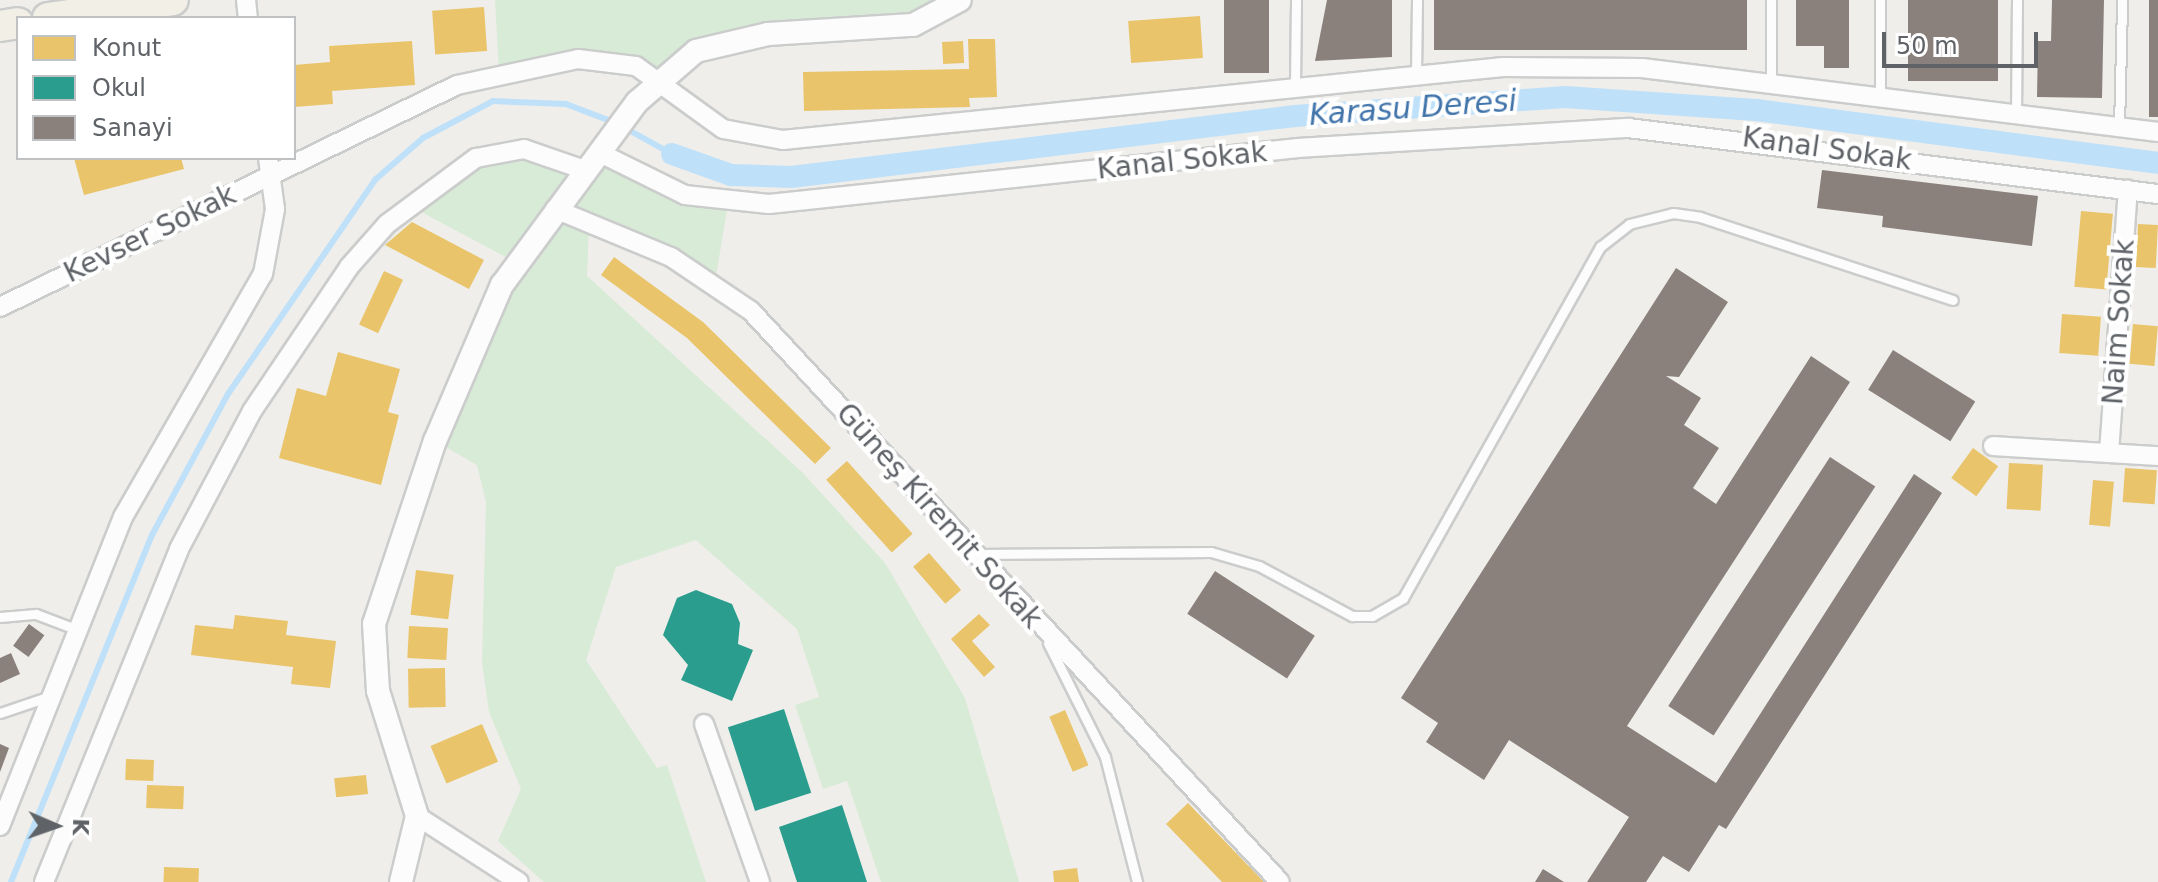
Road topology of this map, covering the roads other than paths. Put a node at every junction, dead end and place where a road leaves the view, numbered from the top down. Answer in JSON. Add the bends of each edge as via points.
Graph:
{"nodes":[{"id":1,"x":173,"y":0,"type":"edge"},
{"id":2,"x":960,"y":0,"type":"edge"},
{"id":3,"x":1296,"y":0,"type":"edge"},
{"id":4,"x":1417,"y":0,"type":"edge"},
{"id":5,"x":1771,"y":0,"type":"edge"},
{"id":6,"x":1880,"y":0,"type":"edge"},
{"id":7,"x":2017,"y":0,"type":"edge"},
{"id":8,"x":2122,"y":0,"type":"edge"},
{"id":9,"x":62,"y":16,"type":"edge"},
{"id":10,"x":1416,"y":73,"type":"junction"},
{"id":11,"x":659,"y":78,"type":"junction"},
{"id":12,"x":1771,"y":82,"type":"junction"},
{"id":13,"x":1295,"y":84,"type":"junction"},
{"id":14,"x":1880,"y":97,"type":"junction"},
{"id":15,"x":2016,"y":114,"type":"junction"},
{"id":16,"x":2119,"y":127,"type":"junction"},
{"id":17,"x":2158,"y":132,"type":"edge"},
{"id":18,"x":296,"y":154,"type":"edge"},
{"id":19,"x":597,"y":154,"type":"junction"},
{"id":20,"x":269,"y":166,"type":"edge"},
{"id":21,"x":2128,"y":190,"type":"junction"},
{"id":22,"x":2158,"y":194,"type":"edge"},
{"id":23,"x":555,"y":209,"type":"junction"},
{"id":24,"x":1953,"y":300,"type":"dead end"},
{"id":25,"x":0,"y":307,"type":"edge"},
{"id":26,"x":1993,"y":446,"type":"dead end"},
{"id":27,"x":2109,"y":453,"type":"junction"},
{"id":28,"x":2158,"y":456,"type":"edge"},
{"id":29,"x":971,"y":553,"type":"junction"},
{"id":30,"x":0,"y":617,"type":"edge"},
{"id":31,"x":78,"y":630,"type":"junction"},
{"id":32,"x":1040,"y":630,"type":"junction"},
{"id":33,"x":53,"y":695,"type":"junction"},
{"id":34,"x":0,"y":713,"type":"edge"},
{"id":35,"x":704,"y":724,"type":"dead end"},
{"id":36,"x":417,"y":816,"type":"junction"},
{"id":37,"x":0,"y":826,"type":"edge"},
{"id":38,"x":407,"y":880,"type":"edge"},
{"id":39,"x":44,"y":882,"type":"edge"},
{"id":40,"x":519,"y":882,"type":"edge"},
{"id":41,"x":760,"y":882,"type":"edge"},
{"id":42,"x":1137,"y":882,"type":"edge"},
{"id":43,"x":1280,"y":882,"type":"edge"}],
"edges":[{"from":1,"to":9,"type":"highway"},
{"from":2,"to":11,"type":"street","via":[[903,27],[726,40]]},
{"from":3,"to":13,"type":"lane"},
{"from":4,"to":10,"type":"lane"},
{"from":5,"to":12,"type":"lane"},
{"from":6,"to":14,"type":"lane"},
{"from":7,"to":15,"type":"lane"},
{"from":8,"to":16,"type":"lane"},
{"from":10,"to":12,"type":"street","name":"Kevser Sokak","via":[[1642,68]]},
{"from":10,"to":13,"type":"street","name":"Kevser Sokak"},
{"from":11,"to":13,"type":"street","name":"Kevser Sokak","via":[[723,129],[783,140]]},
{"from":11,"to":18,"type":"street","name":"Kevser Sokak","via":[[636,66],[578,59],[499,73],[445,90]]},
{"from":11,"to":19,"type":"street"},
{"from":12,"to":14,"type":"street","name":"Kevser Sokak"},
{"from":14,"to":15,"type":"street","name":"Kevser Sokak"},
{"from":15,"to":16,"type":"street","name":"Kevser Sokak"},
{"from":16,"to":17,"type":"street","name":"Kevser Sokak"},
{"from":19,"to":21,"type":"street","name":"Kanal Sokak","via":[[685,195],[769,204],[1298,148],[1628,128]]},
{"from":19,"to":23,"type":"street"},
{"from":19,"to":39,"type":"street","name":"Kanal Sokak","via":[[524,149],[476,158],[387,224],[349,267],[252,411],[179,549]]},
{"from":20,"to":25,"type":"street","name":"Kevser Sokak"},
{"from":20,"to":31,"type":"street","via":[[275,209],[263,274],[123,517]]},
{"from":21,"to":22,"type":"street","name":"Kanal Sokak"},
{"from":21,"to":27,"type":"street","name":"Naim Sokak"},
{"from":23,"to":29,"type":"street","name":"Güneş Kiremit Sokak","via":[[671,257],[751,311]]},
{"from":23,"to":36,"type":"street","via":[[502,285],[473,343],[374,624],[378,691]]},
{"from":24,"to":29,"type":"lane","via":[[1700,217],[1673,213],[1629,224],[1600,247],[1403,598],[1372,616],[1352,616],[1259,566],[1211,552]]},
{"from":26,"to":27,"type":"street"},
{"from":27,"to":28,"type":"street"},
{"from":29,"to":32,"type":"street","name":"Güneş Kiremit Sokak"},
{"from":30,"to":31,"type":"lane","via":[[36,614]]},
{"from":31,"to":33,"type":"street"},
{"from":32,"to":42,"type":"lane","via":[[1082,699],[1105,757]]},
{"from":32,"to":43,"type":"street","name":"Güneş Kiremit Sokak"},
{"from":33,"to":34,"type":"lane"},
{"from":33,"to":37,"type":"street"},
{"from":35,"to":41,"type":"street"},
{"from":36,"to":38,"type":"street"},
{"from":36,"to":40,"type":"street"}]}
